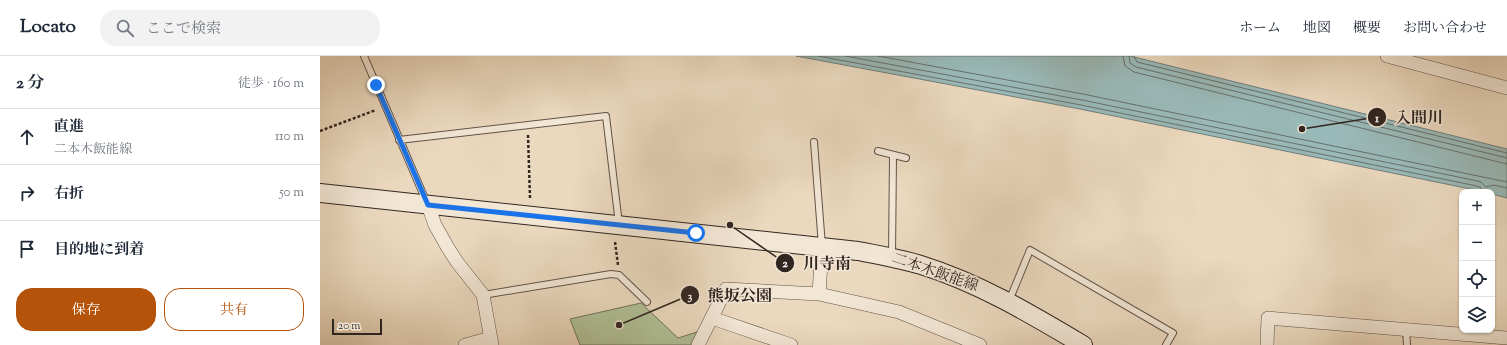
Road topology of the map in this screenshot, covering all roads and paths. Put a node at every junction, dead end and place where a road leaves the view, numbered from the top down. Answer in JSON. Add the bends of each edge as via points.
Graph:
{"nodes":[{"id":1,"x":364,"y":56,"type":"edge"},
{"id":2,"x":1388,"y":56,"type":"edge"},
{"id":3,"x":1507,"y":88,"type":"edge"},
{"id":4,"x":385,"y":106,"type":"junction"},
{"id":5,"x":527,"y":125,"type":"junction"},
{"id":6,"x":320,"y":131,"type":"edge"},
{"id":7,"x":399,"y":140,"type":"junction"},
{"id":8,"x":814,"y":142,"type":"dead end"},
{"id":9,"x":878,"y":151,"type":"dead end"},
{"id":10,"x":892,"y":155,"type":"junction"},
{"id":11,"x":906,"y":158,"type":"dead end"},
{"id":12,"x":320,"y":193,"type":"edge"},
{"id":13,"x":428,"y":205,"type":"junction"},
{"id":14,"x":531,"y":216,"type":"junction"},
{"id":15,"x":616,"y":226,"type":"junction"},
{"id":16,"x":822,"y":246,"type":"junction"},
{"id":17,"x":892,"y":258,"type":"junction"},
{"id":18,"x":619,"y":275,"type":"junction"},
{"id":19,"x":484,"y":294,"type":"junction"},
{"id":20,"x":819,"y":294,"type":"junction"},
{"id":21,"x":647,"y":302,"type":"dead end"},
{"id":22,"x":1009,"y":302,"type":"junction"},
{"id":23,"x":712,"y":318,"type":"junction"},
{"id":24,"x":1406,"y":329,"type":"junction"},
{"id":25,"x":1507,"y":338,"type":"edge"},
{"id":26,"x":492,"y":342,"type":"edge"},
{"id":27,"x":465,"y":345,"type":"edge"},
{"id":28,"x":698,"y":345,"type":"edge"},
{"id":29,"x":791,"y":345,"type":"edge"},
{"id":30,"x":980,"y":345,"type":"edge"},
{"id":31,"x":1083,"y":345,"type":"edge"},
{"id":32,"x":1166,"y":345,"type":"edge"},
{"id":33,"x":1267,"y":345,"type":"edge"},
{"id":34,"x":1407,"y":345,"type":"edge"}],
"edges":[{"from":1,"to":4,"type":"lane"},
{"from":2,"to":3,"type":"street"},
{"from":4,"to":6,"type":"path"},
{"from":4,"to":7,"type":"lane"},
{"from":5,"to":7,"type":"lane"},
{"from":5,"to":14,"type":"path"},
{"from":5,"to":15,"type":"lane","via":[[606,116]]},
{"from":7,"to":13,"type":"lane"},
{"from":8,"to":16,"type":"lane"},
{"from":9,"to":10,"type":"lane"},
{"from":10,"to":11,"type":"lane"},
{"from":10,"to":17,"type":"lane"},
{"from":12,"to":13,"type":"main road","name":"二本木飯能線"},
{"from":13,"to":14,"type":"main road","name":"二本木飯能線"},
{"from":13,"to":19,"type":"street","via":[[435,225],[448,248]]},
{"from":14,"to":15,"type":"main road","name":"二本木飯能線"},
{"from":15,"to":16,"type":"main road","name":"二本木飯能線"},
{"from":15,"to":18,"type":"path"},
{"from":16,"to":17,"type":"main road","name":"二本木飯能線"},
{"from":16,"to":20,"type":"street"},
{"from":17,"to":22,"type":"main road","name":"二本木飯能線","via":[[944,274]]},
{"from":18,"to":19,"type":"lane","via":[[611,274]]},
{"from":18,"to":21,"type":"lane"},
{"from":19,"to":26,"type":"street"},
{"from":20,"to":23,"type":"street","via":[[726,289]]},
{"from":20,"to":30,"type":"street","via":[[899,312]]},
{"from":22,"to":31,"type":"main road","name":"二本木飯能線"},
{"from":22,"to":32,"type":"lane","via":[[1030,250],[1173,333]]},
{"from":23,"to":28,"type":"street"},
{"from":23,"to":29,"type":"street"},
{"from":24,"to":25,"type":"street"},
{"from":24,"to":33,"type":"street","via":[[1268,318]]},
{"from":24,"to":34,"type":"lane"},
{"from":26,"to":27,"type":"street"}]}
